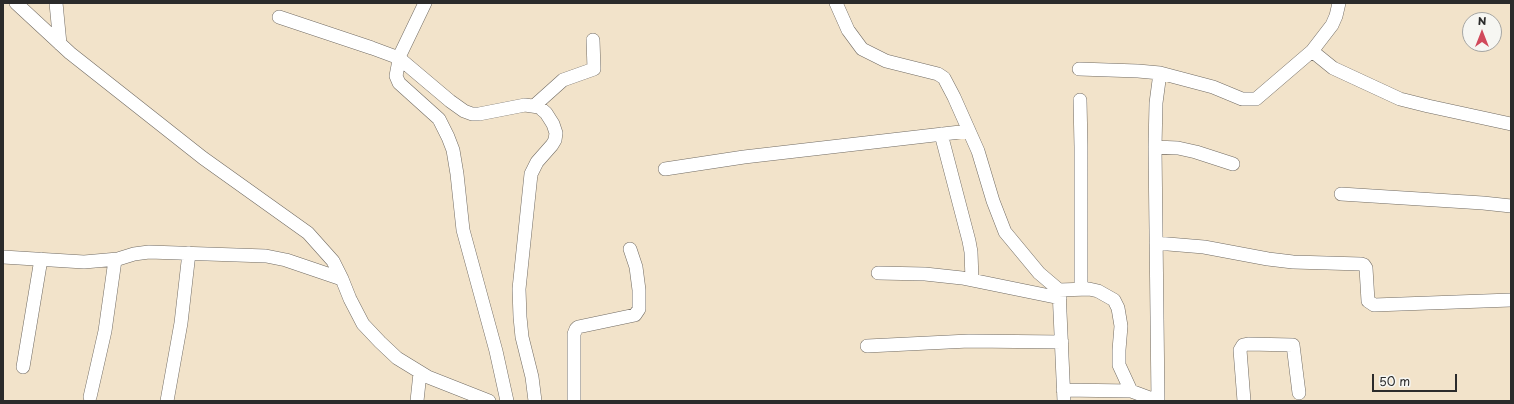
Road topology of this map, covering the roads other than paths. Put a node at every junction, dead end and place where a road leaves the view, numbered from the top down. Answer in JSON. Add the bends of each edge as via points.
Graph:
{"nodes":[{"id":1,"x":16,"y":3,"type":"edge"},
{"id":2,"x":56,"y":3,"type":"edge"},
{"id":3,"x":425,"y":3,"type":"edge"},
{"id":4,"x":836,"y":3,"type":"edge"},
{"id":5,"x":1339,"y":3,"type":"edge"},
{"id":6,"x":279,"y":18,"type":"dead end"},
{"id":7,"x":594,"y":40,"type":"dead end"},
{"id":8,"x":60,"y":44,"type":"junction"},
{"id":9,"x":1317,"y":55,"type":"junction"},
{"id":10,"x":397,"y":66,"type":"junction"},
{"id":11,"x":1079,"y":69,"type":"dead end"},
{"id":12,"x":1160,"y":73,"type":"junction"},
{"id":13,"x":1080,"y":100,"type":"dead end"},
{"id":14,"x":534,"y":106,"type":"junction"},
{"id":15,"x":1511,"y":124,"type":"edge"},
{"id":16,"x":969,"y":131,"type":"junction"},
{"id":17,"x":941,"y":134,"type":"junction"},
{"id":18,"x":1155,"y":146,"type":"junction"},
{"id":19,"x":1233,"y":164,"type":"dead end"},
{"id":20,"x":665,"y":169,"type":"dead end"},
{"id":21,"x":1341,"y":194,"type":"dead end"},
{"id":22,"x":1511,"y":206,"type":"edge"},
{"id":23,"x":1156,"y":243,"type":"junction"},
{"id":24,"x":630,"y":249,"type":"dead end"},
{"id":25,"x":189,"y":253,"type":"junction"},
{"id":26,"x":3,"y":257,"type":"edge"},
{"id":27,"x":41,"y":259,"type":"junction"},
{"id":28,"x":115,"y":260,"type":"junction"},
{"id":29,"x":878,"y":273,"type":"dead end"},
{"id":30,"x":342,"y":278,"type":"junction"},
{"id":31,"x":972,"y":280,"type":"junction"},
{"id":32,"x":1081,"y":289,"type":"junction"},
{"id":33,"x":1060,"y":294,"type":"junction"},
{"id":34,"x":1511,"y":300,"type":"edge"},
{"id":35,"x":1062,"y":342,"type":"junction"},
{"id":36,"x":867,"y":346,"type":"dead end"},
{"id":37,"x":23,"y":367,"type":"dead end"},
{"id":38,"x":420,"y":373,"type":"junction"},
{"id":39,"x":1131,"y":391,"type":"junction"},
{"id":40,"x":1299,"y":394,"type":"dead end"},
{"id":41,"x":1064,"y":396,"type":"edge"},
{"id":42,"x":90,"y":397,"type":"dead end"},
{"id":43,"x":167,"y":401,"type":"edge"},
{"id":44,"x":417,"y":401,"type":"edge"},
{"id":45,"x":489,"y":401,"type":"edge"},
{"id":46,"x":507,"y":401,"type":"edge"},
{"id":47,"x":535,"y":401,"type":"edge"},
{"id":48,"x":574,"y":401,"type":"edge"},
{"id":49,"x":1158,"y":401,"type":"edge"},
{"id":50,"x":1244,"y":401,"type":"edge"}],
"edges":[{"from":1,"to":8,"type":"street"},
{"from":2,"to":8,"type":"street"},
{"from":3,"to":10,"type":"street"},
{"from":4,"to":16,"type":"street","via":[[848,30],[862,49],[886,61],[938,74],[944,78]]},
{"from":5,"to":9,"type":"street","via":[[1336,16]]},
{"from":6,"to":10,"type":"street","via":[[372,48]]},
{"from":7,"to":14,"type":"street","via":[[594,69],[563,80]]},
{"from":8,"to":30,"type":"street","via":[[203,158],[308,233],[333,261]]},
{"from":9,"to":12,"type":"street","via":[[1285,73],[1260,97],[1249,100],[1242,100],[1213,87]]},
{"from":9,"to":15,"type":"street","via":[[1351,78],[1400,98]]},
{"from":10,"to":14,"type":"street","via":[[472,114],[520,105]]},
{"from":10,"to":46,"type":"street","via":[[399,83],[439,119],[453,150],[463,230]]},
{"from":11,"to":12,"type":"street"},
{"from":12,"to":18,"type":"street"},
{"from":13,"to":32,"type":"street"},
{"from":14,"to":47,"type":"street","via":[[546,113],[556,133],[552,145],[540,156],[531,174],[520,282],[520,317]]},
{"from":16,"to":17,"type":"street"},
{"from":16,"to":33,"type":"street","via":[[1005,232],[1039,274]]},
{"from":17,"to":20,"type":"street"},
{"from":17,"to":31,"type":"street","via":[[969,241]]},
{"from":18,"to":19,"type":"street","via":[[1196,152]]},
{"from":18,"to":23,"type":"street"},
{"from":21,"to":22,"type":"street"},
{"from":23,"to":34,"type":"street","via":[[1204,247],[1293,262],[1363,264],[1366,268],[1367,299],[1374,305]]},
{"from":23,"to":49,"type":"street"},
{"from":24,"to":48,"type":"street","via":[[636,267],[639,309],[635,315],[578,326],[574,334]]},
{"from":25,"to":28,"type":"street","via":[[141,252]]},
{"from":25,"to":30,"type":"street","via":[[266,256]]},
{"from":25,"to":43,"type":"street","via":[[181,323]]},
{"from":26,"to":27,"type":"street"},
{"from":27,"to":28,"type":"street","via":[[84,262]]},
{"from":27,"to":37,"type":"street"},
{"from":28,"to":42,"type":"street","via":[[105,331]]},
{"from":29,"to":31,"type":"street","via":[[925,274]]},
{"from":30,"to":38,"type":"street","via":[[358,314],[369,331],[397,358]]},
{"from":31,"to":33,"type":"street"},
{"from":32,"to":33,"type":"street"},
{"from":32,"to":39,"type":"street","via":[[1098,291],[1106,295],[1114,300],[1118,308],[1121,326],[1119,365]]},
{"from":33,"to":35,"type":"street"},
{"from":35,"to":36,"type":"street","via":[[969,341]]},
{"from":35,"to":41,"type":"street"},
{"from":38,"to":44,"type":"street"},
{"from":38,"to":45,"type":"street"},
{"from":39,"to":41,"type":"street"},
{"from":39,"to":49,"type":"street"},
{"from":40,"to":50,"type":"street","via":[[1293,345],[1248,344],[1243,345],[1240,350]]}]}
